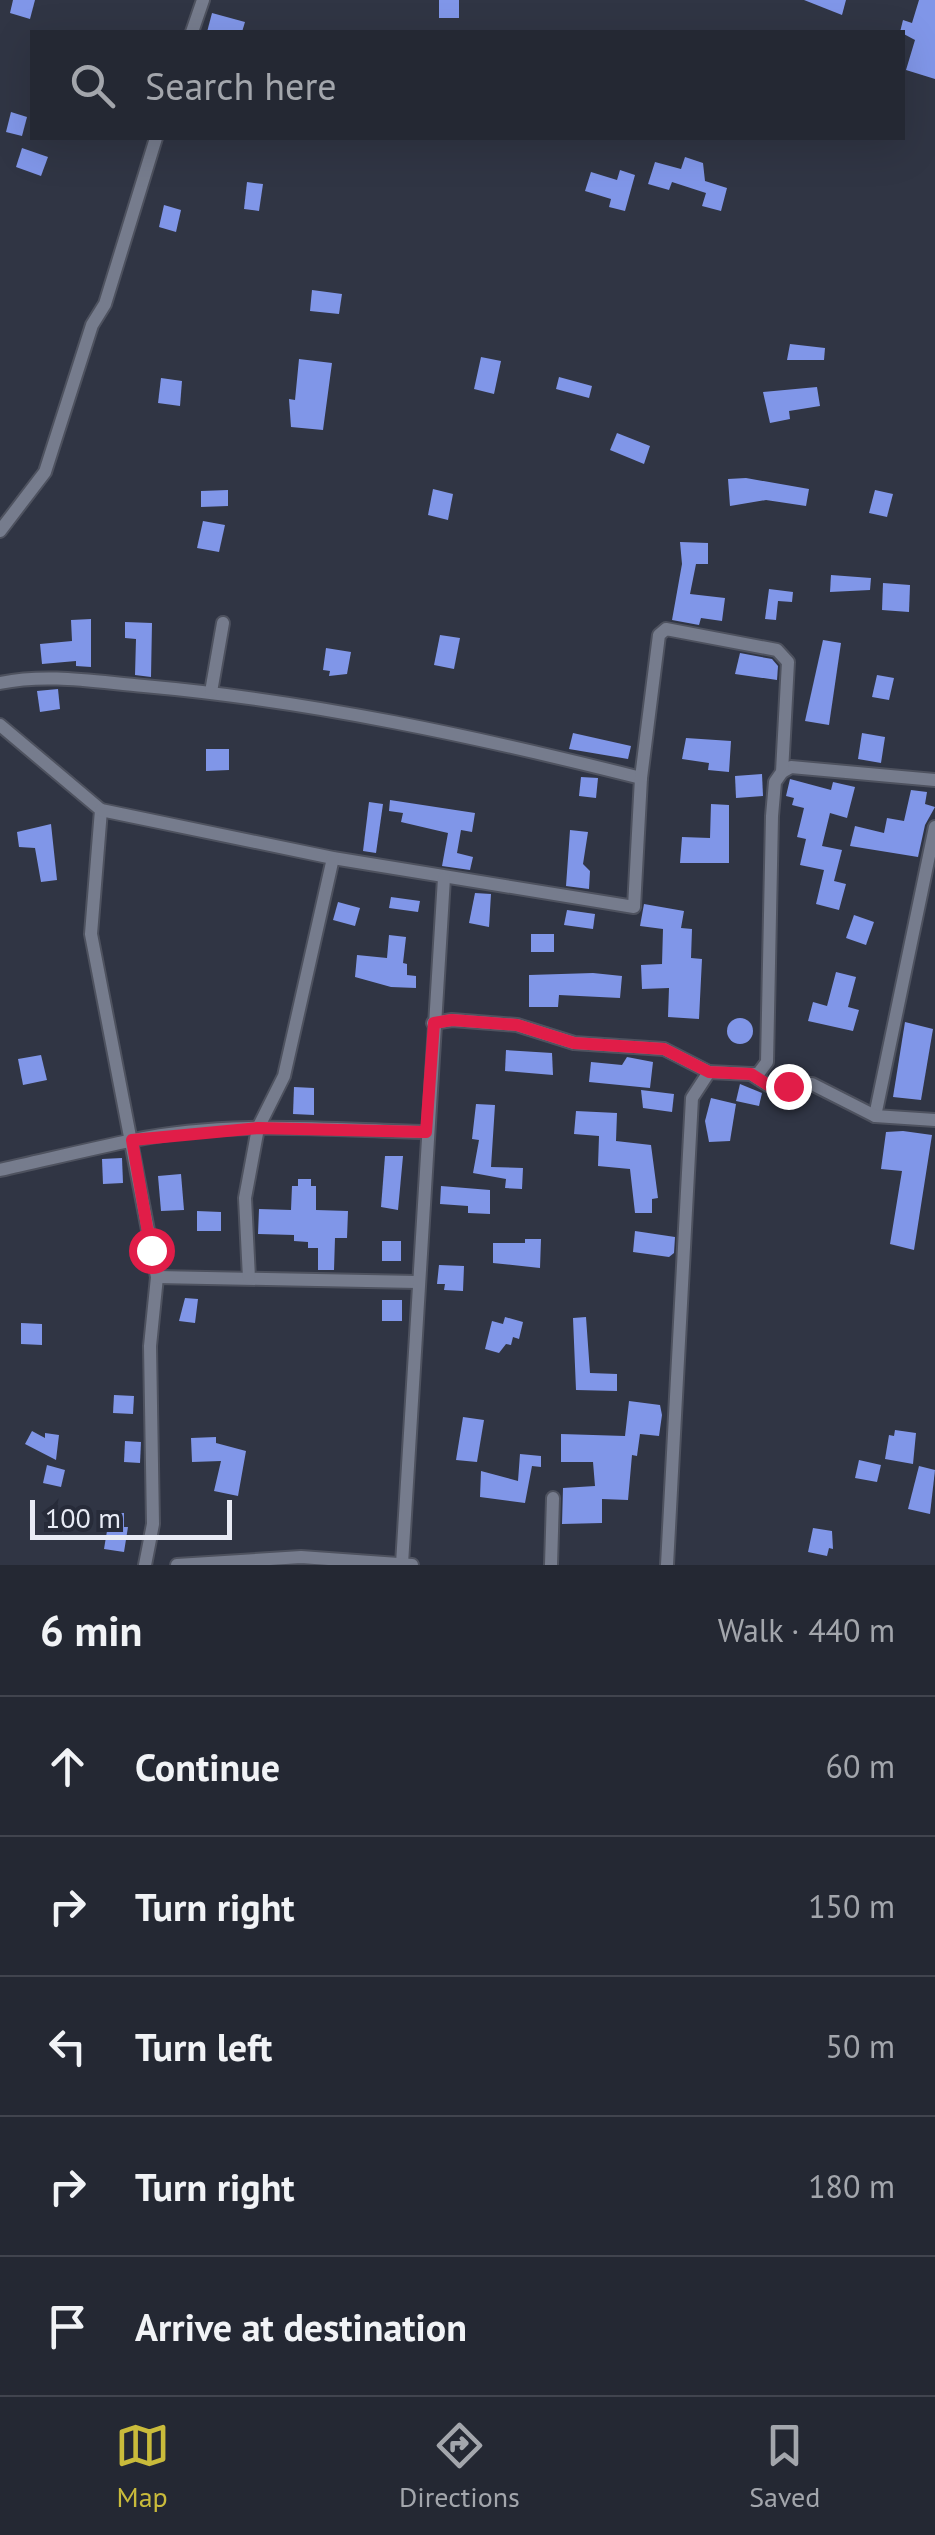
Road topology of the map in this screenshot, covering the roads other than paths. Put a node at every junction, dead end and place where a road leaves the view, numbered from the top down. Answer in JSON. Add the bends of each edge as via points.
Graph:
{"nodes":[{"id":1,"x":204,"y":0,"type":"edge"},
{"id":2,"x":193,"y":30,"type":"edge"},
{"id":3,"x":155,"y":140,"type":"edge"},
{"id":4,"x":0,"y":531,"type":"edge"},
{"id":5,"x":223,"y":623,"type":"dead end"},
{"id":6,"x":0,"y":682,"type":"edge"},
{"id":7,"x":211,"y":692,"type":"junction"},
{"id":8,"x":0,"y":725,"type":"edge"},
{"id":9,"x":782,"y":772,"type":"junction"},
{"id":10,"x":641,"y":778,"type":"junction"},
{"id":11,"x":935,"y":780,"type":"edge"},
{"id":12,"x":101,"y":810,"type":"junction"},
{"id":13,"x":935,"y":828,"type":"edge"},
{"id":14,"x":334,"y":858,"type":"junction"},
{"id":15,"x":444,"y":878,"type":"junction"},
{"id":16,"x":434,"y":1023,"type":"junction"},
{"id":17,"x":709,"y":1072,"type":"junction"},
{"id":18,"x":751,"y":1074,"type":"junction"},
{"id":19,"x":876,"y":1116,"type":"junction"},
{"id":20,"x":935,"y":1120,"type":"edge"},
{"id":21,"x":258,"y":1128,"type":"junction"},
{"id":22,"x":426,"y":1132,"type":"junction"},
{"id":23,"x":131,"y":1141,"type":"junction"},
{"id":24,"x":0,"y":1170,"type":"edge"},
{"id":25,"x":157,"y":1277,"type":"junction"},
{"id":26,"x":249,"y":1278,"type":"junction"},
{"id":27,"x":417,"y":1282,"type":"junction"},
{"id":28,"x":552,"y":1498,"type":"dead end"},
{"id":29,"x":300,"y":1561,"type":"edge"},
{"id":30,"x":402,"y":1564,"type":"edge"},
{"id":31,"x":145,"y":1565,"type":"edge"},
{"id":32,"x":176,"y":1565,"type":"edge"},
{"id":33,"x":412,"y":1565,"type":"edge"},
{"id":34,"x":551,"y":1565,"type":"edge"},
{"id":35,"x":668,"y":1565,"type":"edge"}],
"edges":[{"from":1,"to":2,"type":"street"},
{"from":3,"to":4,"type":"street","via":[[45,472]]},
{"from":5,"to":7,"type":"street"},
{"from":6,"to":7,"type":"street","via":[[32,676]]},
{"from":7,"to":10,"type":"street","via":[[386,720]]},
{"from":8,"to":12,"type":"street"},
{"from":9,"to":10,"type":"street","via":[[786,656],[666,629],[657,642]]},
{"from":9,"to":11,"type":"street","via":[[791,767]]},
{"from":9,"to":18,"type":"street","via":[[772,816],[767,1062]]},
{"from":10,"to":15,"type":"street","via":[[634,907]]},
{"from":12,"to":14,"type":"street"},
{"from":12,"to":23,"type":"street","via":[[91,934]]},
{"from":13,"to":19,"type":"street"},
{"from":14,"to":15,"type":"street"},
{"from":14,"to":21,"type":"street","via":[[284,1076]]},
{"from":15,"to":16,"type":"street"},
{"from":16,"to":17,"type":"street","via":[[517,1025],[574,1043],[664,1049]]},
{"from":16,"to":22,"type":"street"},
{"from":17,"to":18,"type":"street"},
{"from":17,"to":35,"type":"street","via":[[692,1098]]},
{"from":18,"to":19,"type":"street","via":[[768,1085],[812,1084]]},
{"from":19,"to":20,"type":"street"},
{"from":21,"to":22,"type":"street"},
{"from":21,"to":23,"type":"street"},
{"from":21,"to":26,"type":"street","via":[[245,1198]]},
{"from":22,"to":27,"type":"street"},
{"from":23,"to":24,"type":"street"},
{"from":23,"to":25,"type":"street"},
{"from":25,"to":26,"type":"street"},
{"from":25,"to":31,"type":"street","via":[[150,1346],[153,1524]]},
{"from":26,"to":27,"type":"street"},
{"from":27,"to":30,"type":"street"},
{"from":28,"to":34,"type":"street"},
{"from":29,"to":30,"type":"street"},
{"from":29,"to":32,"type":"street"},
{"from":30,"to":33,"type":"street"}]}
